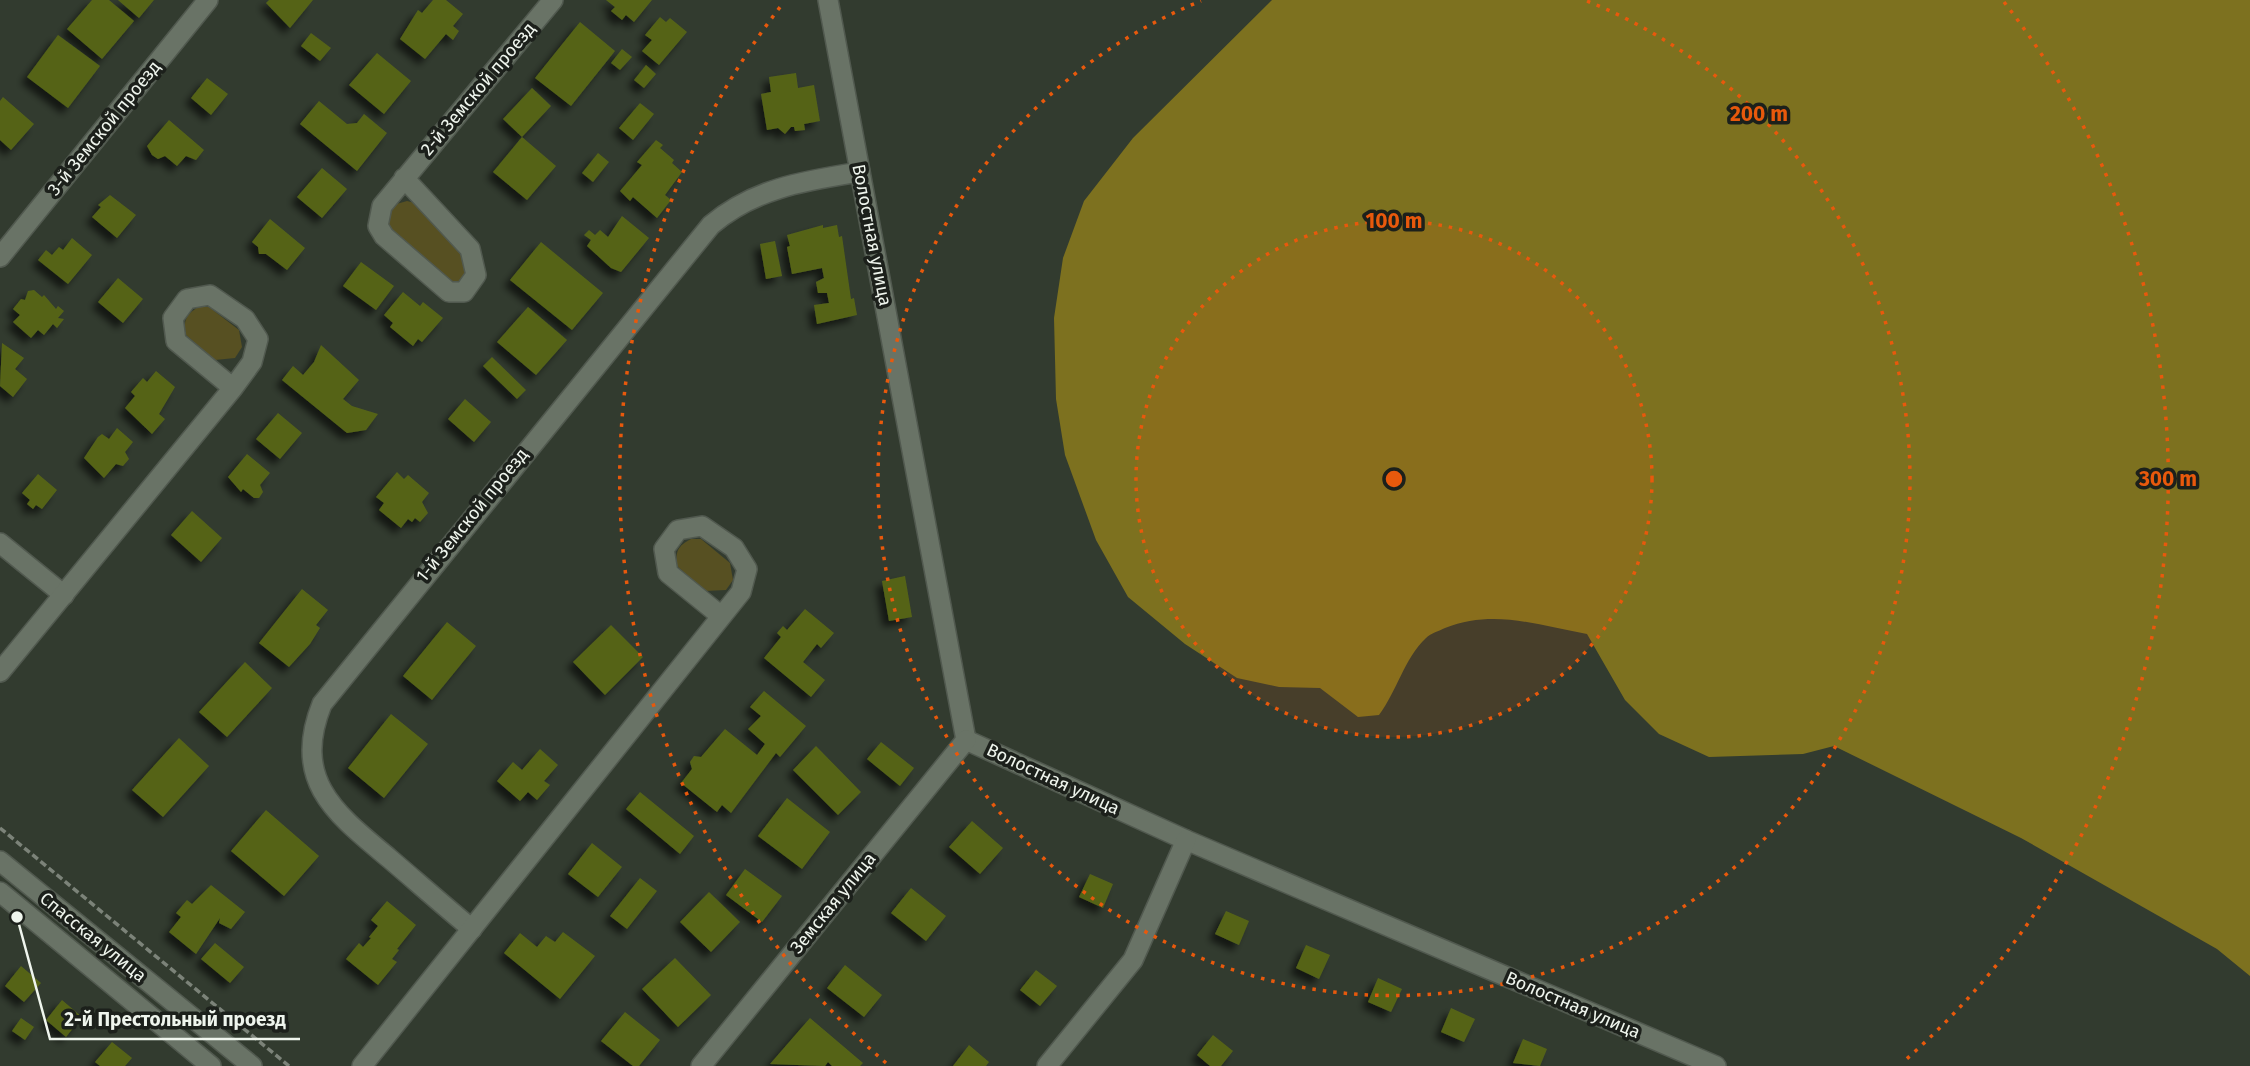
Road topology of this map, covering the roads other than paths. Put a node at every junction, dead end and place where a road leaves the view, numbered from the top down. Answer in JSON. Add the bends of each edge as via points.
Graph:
{"nodes":[{"id":1,"x":208,"y":0,"type":"edge"},
{"id":2,"x":553,"y":0,"type":"edge"},
{"id":3,"x":828,"y":0,"type":"edge"},
{"id":4,"x":860,"y":172,"type":"junction"},
{"id":5,"x":404,"y":178,"type":"junction"},
{"id":6,"x":0,"y":257,"type":"edge"},
{"id":7,"x":233,"y":388,"type":"junction"},
{"id":8,"x":0,"y":543,"type":"edge"},
{"id":9,"x":64,"y":595,"type":"junction"},
{"id":10,"x":721,"y":616,"type":"junction"},
{"id":11,"x":0,"y":672,"type":"edge"},
{"id":12,"x":966,"y":740,"type":"junction"},
{"id":13,"x":1186,"y":840,"type":"junction"},
{"id":14,"x":0,"y":861,"type":"edge"},
{"id":15,"x":3,"y":900,"type":"edge"},
{"id":16,"x":472,"y":929,"type":"junction"},
{"id":17,"x":1689,"y":1061,"type":"edge"},
{"id":18,"x":211,"y":1066,"type":"edge"},
{"id":19,"x":251,"y":1066,"type":"edge"},
{"id":20,"x":362,"y":1066,"type":"edge"},
{"id":21,"x":701,"y":1066,"type":"edge"},
{"id":22,"x":1047,"y":1066,"type":"edge"},
{"id":23,"x":1716,"y":1066,"type":"edge"}],
"edges":[{"from":1,"to":6,"type":"street","name":"3-й Земской проезд"},
{"from":2,"to":5,"type":"street","name":"2-й Земской проезд"},
{"from":3,"to":4,"type":"street","name":"Волостная улица"},
{"from":4,"to":12,"type":"street","name":"Волостная улица"},
{"from":4,"to":16,"type":"street","name":"1-й Земской проезд","via":[[765,191],[711,225],[322,704],[314,722],[311,750],[324,796],[349,825]]},
{"from":5,"to":5,"type":"street","name":"2-й Земской проезд","via":[[470,249],[476,275],[464,292],[449,292],[378,226],[379,211]]},
{"from":7,"to":7,"type":"street","via":[[257,351],[254,328],[210,295],[187,299],[173,318],[176,341]]},
{"from":7,"to":9,"type":"street"},
{"from":8,"to":9,"type":"street"},
{"from":9,"to":11,"type":"street"},
{"from":10,"to":10,"type":"street","via":[[668,573],[664,549],[678,530],[702,526],[742,557],[746,581]]},
{"from":10,"to":16,"type":"street"},
{"from":12,"to":13,"type":"street","name":"Волостная улица"},
{"from":12,"to":21,"type":"street","name":"Земская улица"},
{"from":13,"to":17,"type":"street","name":"Волостная улица"},
{"from":13,"to":22,"type":"street","via":[[1133,960]]},
{"from":14,"to":19,"type":"street","name":"Спасская улица"},
{"from":15,"to":18,"type":"street","name":"Спасская улица"},
{"from":16,"to":20,"type":"street"},
{"from":17,"to":23,"type":"street","name":"Волостная улица"}]}
